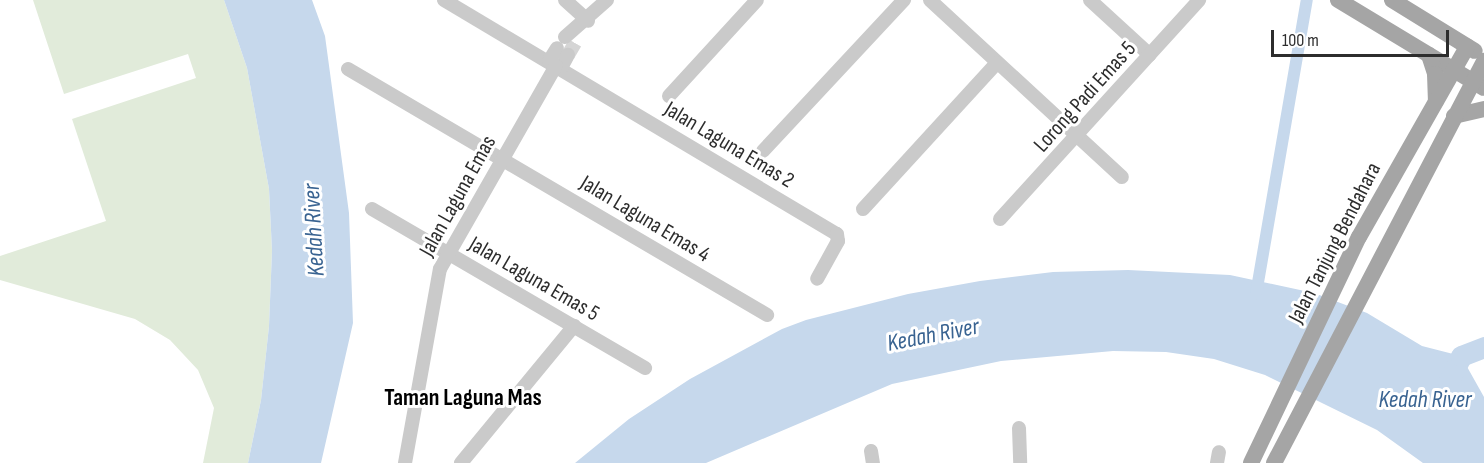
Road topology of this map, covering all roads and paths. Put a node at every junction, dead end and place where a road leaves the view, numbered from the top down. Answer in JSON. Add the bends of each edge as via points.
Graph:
{"nodes":[{"id":1,"x":444,"y":0,"type":"edge"},
{"id":2,"x":565,"y":0,"type":"edge"},
{"id":3,"x":607,"y":0,"type":"edge"},
{"id":4,"x":757,"y":0,"type":"edge"},
{"id":5,"x":904,"y":0,"type":"edge"},
{"id":6,"x":930,"y":0,"type":"edge"},
{"id":7,"x":1090,"y":0,"type":"edge"},
{"id":8,"x":1198,"y":0,"type":"edge"},
{"id":9,"x":1338,"y":0,"type":"edge"},
{"id":10,"x":1392,"y":0,"type":"edge"},
{"id":11,"x":588,"y":21,"type":"junction"},
{"id":12,"x":1467,"y":47,"type":"junction"},
{"id":13,"x":1150,"y":55,"type":"junction"},
{"id":14,"x":1429,"y":55,"type":"junction"},
{"id":15,"x":1484,"y":56,"type":"edge"},
{"id":16,"x":1484,"y":61,"type":"edge"},
{"id":17,"x":997,"y":63,"type":"junction"},
{"id":18,"x":555,"y":65,"type":"junction"},
{"id":19,"x":348,"y":69,"type":"dead end"},
{"id":20,"x":1455,"y":70,"type":"junction"},
{"id":21,"x":1479,"y":85,"type":"edge"},
{"id":22,"x":669,"y":96,"type":"dead end"},
{"id":23,"x":1436,"y":105,"type":"junction"},
{"id":24,"x":1484,"y":109,"type":"edge"},
{"id":25,"x":1454,"y":116,"type":"junction"},
{"id":26,"x":1077,"y":138,"type":"junction"},
{"id":27,"x":764,"y":151,"type":"dead end"},
{"id":28,"x":502,"y":158,"type":"junction"},
{"id":29,"x":1122,"y":177,"type":"dead end"},
{"id":30,"x":372,"y":209,"type":"dead end"},
{"id":31,"x":862,"y":209,"type":"dead end"},
{"id":32,"x":1000,"y":219,"type":"dead end"},
{"id":33,"x":448,"y":254,"type":"junction"},
{"id":34,"x":817,"y":279,"type":"dead end"},
{"id":35,"x":767,"y":315,"type":"dead end"},
{"id":36,"x":574,"y":326,"type":"junction"},
{"id":37,"x":645,"y":368,"type":"dead end"},
{"id":38,"x":1019,"y":428,"type":"dead end"},
{"id":39,"x":405,"y":463,"type":"edge"},
{"id":40,"x":461,"y":463,"type":"edge"},
{"id":41,"x":1020,"y":463,"type":"edge"},
{"id":42,"x":1251,"y":463,"type":"edge"},
{"id":43,"x":1274,"y":463,"type":"edge"}],
"edges":[{"from":1,"to":18,"type":"street"},
{"from":2,"to":11,"type":"street"},
{"from":3,"to":11,"type":"street","name":"Jalan Laguna Emas"},
{"from":4,"to":22,"type":"street"},
{"from":5,"to":27,"type":"street"},
{"from":6,"to":17,"type":"street"},
{"from":7,"to":13,"type":"street"},
{"from":8,"to":13,"type":"street","name":"Lorong Padi Emas 5"},
{"from":9,"to":14,"type":"main road"},
{"from":10,"to":12,"type":"main road"},
{"from":11,"to":18,"type":"street","name":"Jalan Laguna Emas"},
{"from":12,"to":15,"type":"main road"},
{"from":12,"to":20,"type":"main road","name":"Jalan Tanjung Bendahara"},
{"from":13,"to":26,"type":"street","name":"Lorong Padi Emas 5"},
{"from":14,"to":20,"type":"main road"},
{"from":14,"to":23,"type":"main road","via":[[1435,74]]},
{"from":16,"to":21,"type":"main road","name":"Jalan Tanjung Bendahara"},
{"from":17,"to":26,"type":"street"},
{"from":17,"to":31,"type":"street"},
{"from":18,"to":28,"type":"street","name":"Jalan Laguna Emas"},
{"from":18,"to":34,"type":"street","name":"Jalan Laguna Emas 2","via":[[837,234],[838,241]]},
{"from":19,"to":28,"type":"street","name":"Jalan Laguna Emas 4"},
{"from":20,"to":21,"type":"main road"},
{"from":20,"to":23,"type":"main road","name":"Jalan Tanjung Bendahara"},
{"from":21,"to":25,"type":"main road","name":"Jalan Tanjung Bendahara"},
{"from":23,"to":42,"type":"main road","name":"Jalan Tanjung Bendahara","via":[[1359,237]]},
{"from":24,"to":25,"type":"main road"},
{"from":25,"to":43,"type":"main road","name":"Jalan Tanjung Bendahara"},
{"from":26,"to":29,"type":"street"},
{"from":26,"to":32,"type":"street","name":"Lorong Padi Emas 5"},
{"from":28,"to":33,"type":"street","name":"Jalan Laguna Emas"},
{"from":28,"to":35,"type":"street","name":"Jalan Laguna Emas 4"},
{"from":30,"to":33,"type":"street","name":"Jalan Laguna Emas 5"},
{"from":33,"to":36,"type":"street","name":"Jalan Laguna Emas 5"},
{"from":33,"to":39,"type":"street","name":"Jalan Laguna Emas","via":[[438,276]]},
{"from":36,"to":37,"type":"street","name":"Jalan Laguna Emas 5"},
{"from":36,"to":40,"type":"street"},
{"from":38,"to":41,"type":"street"}]}
